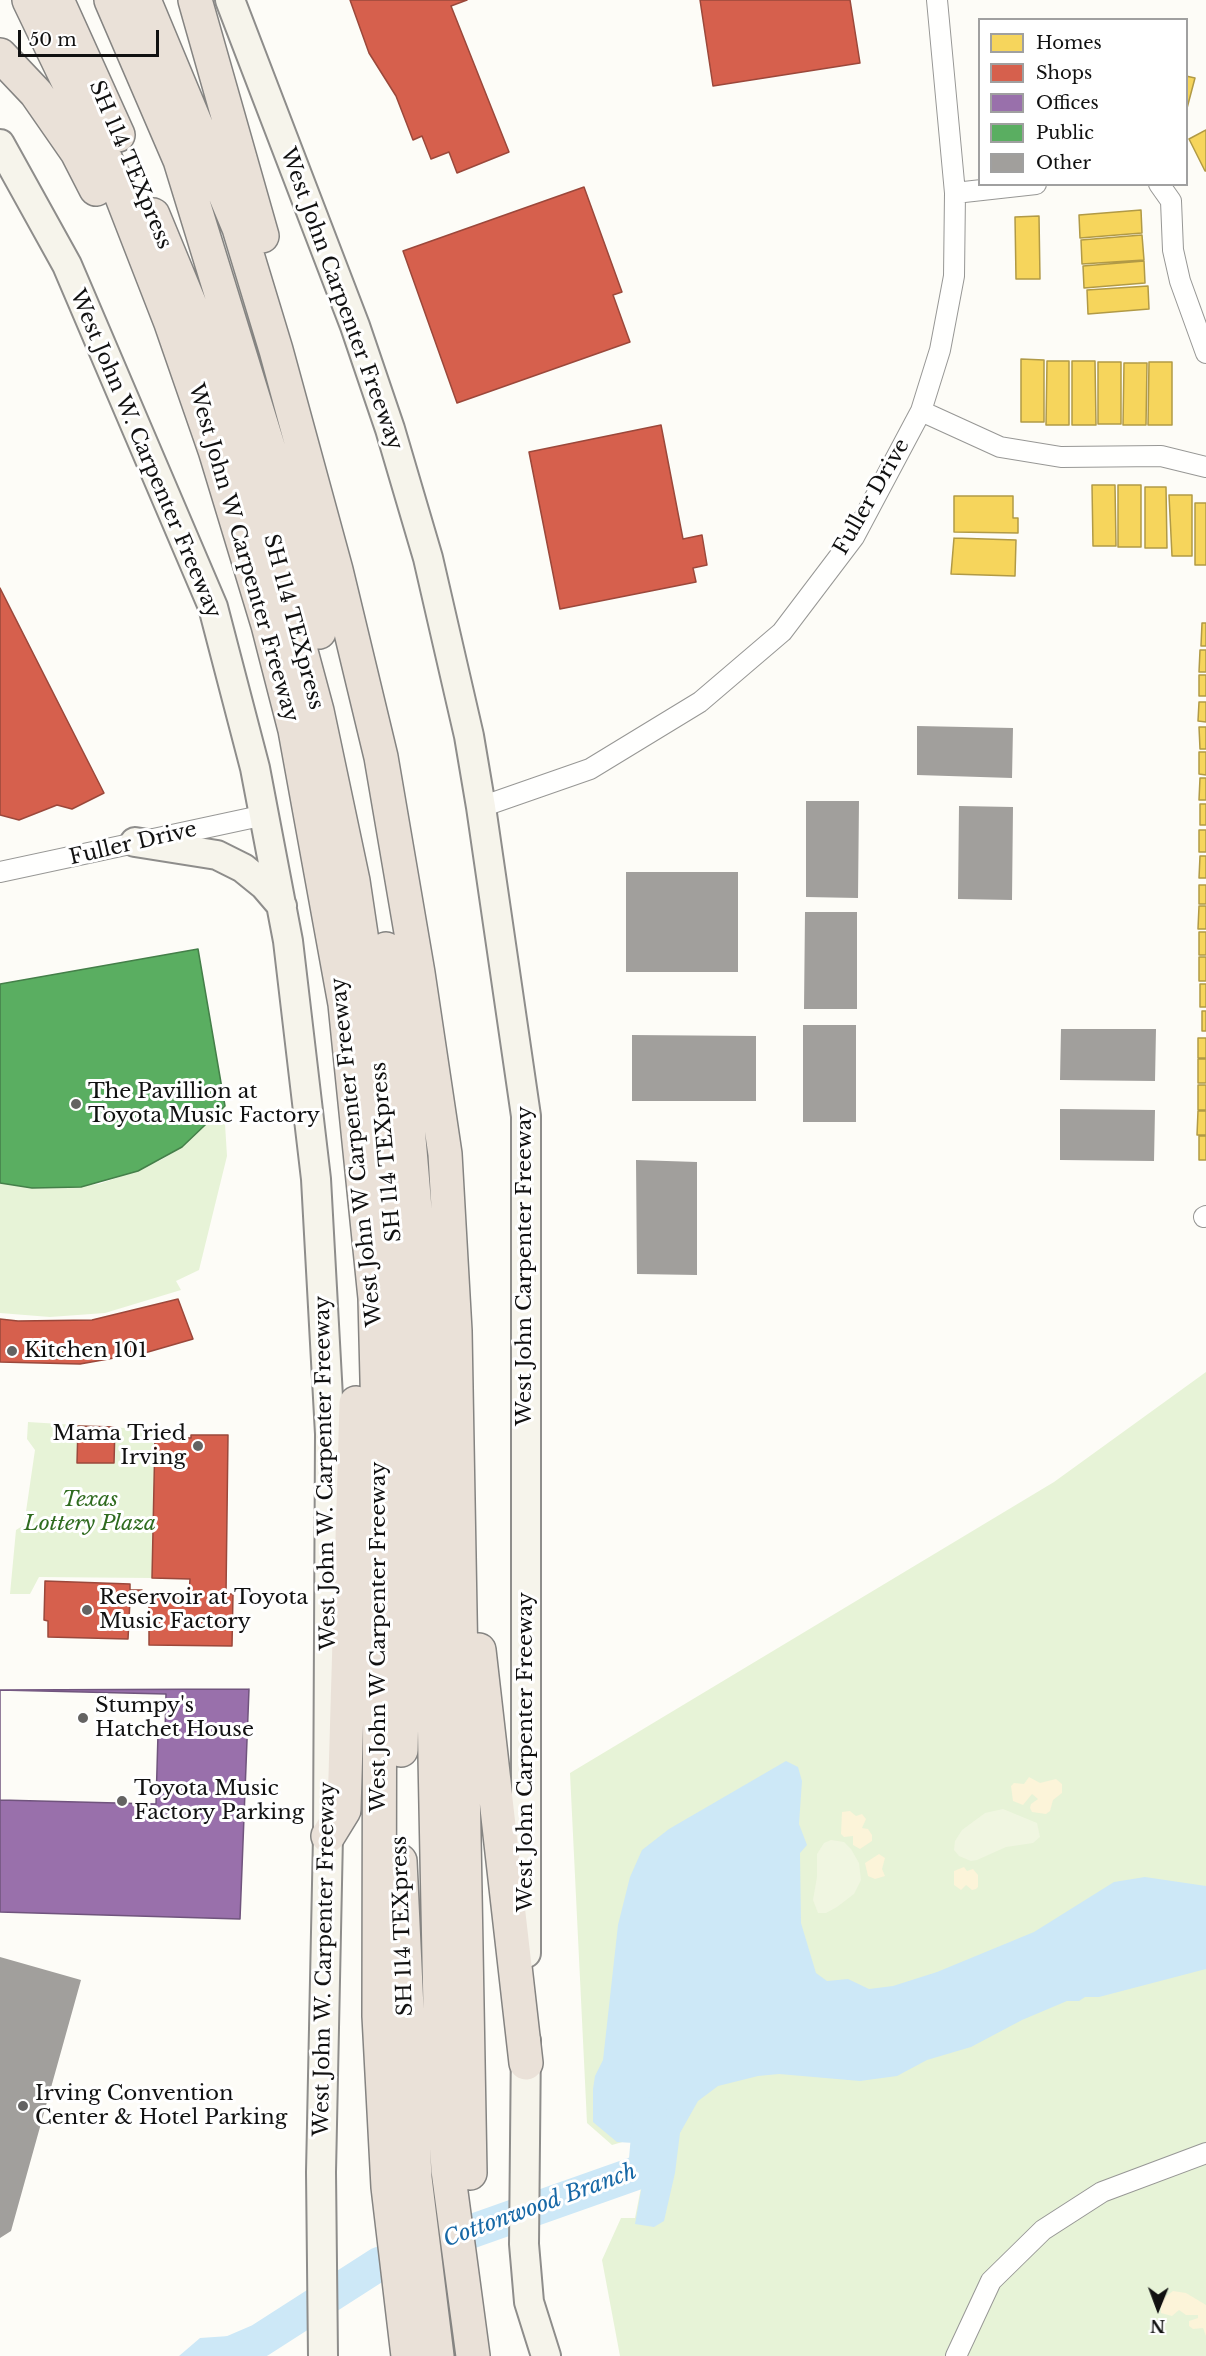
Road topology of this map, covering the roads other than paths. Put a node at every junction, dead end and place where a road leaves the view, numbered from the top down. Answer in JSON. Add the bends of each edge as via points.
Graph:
{"nodes":[{"id":1,"x":29,"y":0,"type":"edge"},
{"id":2,"x":57,"y":0,"type":"edge"},
{"id":3,"x":111,"y":0,"type":"edge"},
{"id":4,"x":144,"y":0,"type":"edge"},
{"id":5,"x":195,"y":0,"type":"edge"},
{"id":6,"x":230,"y":0,"type":"edge"},
{"id":7,"x":937,"y":0,"type":"edge"},
{"id":8,"x":0,"y":54,"type":"edge"},
{"id":9,"x":0,"y":144,"type":"edge"},
{"id":10,"x":1017,"y":186,"type":"edge"},
{"id":11,"x":1160,"y":186,"type":"edge"},
{"id":12,"x":956,"y":193,"type":"junction"},
{"id":13,"x":1206,"y":353,"type":"edge"},
{"id":14,"x":921,"y":411,"type":"junction"},
{"id":15,"x":215,"y":450,"type":"junction"},
{"id":16,"x":1205,"y":463,"type":"edge"},
{"id":17,"x":330,"y":550,"type":"junction"},
{"id":18,"x":482,"y":807,"type":"junction"},
{"id":19,"x":265,"y":815,"type":"junction"},
{"id":20,"x":135,"y":842,"type":"junction"},
{"id":21,"x":0,"y":872,"type":"edge"},
{"id":22,"x":282,"y":906,"type":"junction"},
{"id":23,"x":372,"y":1262,"type":"junction"},
{"id":24,"x":458,"y":1461,"type":"junction"},
{"id":25,"x":328,"y":1836,"type":"junction"},
{"id":26,"x":526,"y":2063,"type":"junction"},
{"id":27,"x":1206,"y":2154,"type":"edge"},
{"id":28,"x":459,"y":2170,"type":"junction"},
{"id":29,"x":402,"y":2183,"type":"junction"},
{"id":30,"x":469,"y":2259,"type":"junction"},
{"id":31,"x":412,"y":2281,"type":"junction"},
{"id":32,"x":323,"y":2342,"type":"edge"},
{"id":33,"x":408,"y":2356,"type":"edge"},
{"id":34,"x":437,"y":2356,"type":"edge"},
{"id":35,"x":473,"y":2356,"type":"edge"},
{"id":36,"x":495,"y":2356,"type":"edge"},
{"id":37,"x":546,"y":2356,"type":"edge"},
{"id":38,"x":956,"y":2356,"type":"edge"}],
"edges":[{"from":1,"to":15,"type":"highway","name":"West John W Carpenter Freeway","via":[[115,179]]},
{"from":2,"to":29,"type":"highway","name":"SH 114 TEXpress","via":[[136,175],[209,352],[267,525],[317,711],[353,880],[376,1035],[399,1282],[406,1558],[399,1837]]},
{"from":3,"to":28,"type":"highway","name":"SH 114 TEXpress","via":[[180,160],[291,521],[338,706],[400,1033],[428,1403],[439,1952]]},
{"from":4,"to":17,"type":"highway","via":[[239,228]]},
{"from":5,"to":17,"type":"highway","via":[[296,351],[339,517]]},
{"from":6,"to":18,"type":"main road","name":"West John Carpenter Freeway","via":[[355,326],[390,429],[428,558]]},
{"from":7,"to":12,"type":"street","name":"Fuller Drive"},
{"from":8,"to":15,"type":"highway","via":[[36,93],[77,152],[132,267],[185,404]]},
{"from":9,"to":19,"type":"main road","name":"West John W. Carpenter Freeway","via":[[67,265],[213,608]]},
{"from":10,"to":12,"type":"street"},
{"from":11,"to":13,"type":"street","via":[[1171,201],[1173,250],[1180,281]]},
{"from":12,"to":14,"type":"street","name":"Fuller Drive","via":[[954,276],[940,350]]},
{"from":14,"to":16,"type":"street","via":[[1000,447],[1061,458],[1161,456]]},
{"from":14,"to":18,"type":"street","name":"Fuller Drive","via":[[854,537],[782,632],[700,702],[644,738],[590,769]]},
{"from":15,"to":23,"type":"highway","name":"West John W Carpenter Freeway","via":[[268,625],[316,834],[345,1004]]},
{"from":17,"to":24,"type":"highway","via":[[381,757],[399,849],[445,1154]]},
{"from":18,"to":26,"type":"main road","name":"West John Carpenter Freeway","via":[[526,1116]]},
{"from":19,"to":20,"type":"street","name":"Fuller Drive"},
{"from":19,"to":22,"type":"main road","name":"West John W. Carpenter Freeway"},
{"from":20,"to":21,"type":"street","name":"Fuller Drive"},
{"from":20,"to":22,"type":"main road","via":[[217,855],[243,868]]},
{"from":22,"to":25,"type":"main road","name":"West John W. Carpenter Freeway","via":[[310,1112],[325,1305],[330,1434]]},
{"from":23,"to":25,"type":"highway","via":[[359,1299],[344,1810]]},
{"from":23,"to":29,"type":"highway","name":"West John W Carpenter Freeway","via":[[380,1499],[379,2016]]},
{"from":24,"to":26,"type":"highway"},
{"from":24,"to":28,"type":"highway"},
{"from":25,"to":32,"type":"main road","name":"West John W. Carpenter Freeway"},
{"from":26,"to":37,"type":"main road","name":"West John Carpenter Freeway","via":[[524,2244],[529,2302]]},
{"from":27,"to":38,"type":"street","via":[[1102,2192],[1043,2230],[992,2281]]},
{"from":28,"to":30,"type":"highway"},
{"from":29,"to":31,"type":"highway","name":"West John W Carpenter Freeway"},
{"from":30,"to":35,"type":"highway"},
{"from":30,"to":36,"type":"highway"},
{"from":31,"to":33,"type":"highway","name":"West John W Carpenter Freeway"},
{"from":31,"to":34,"type":"highway"}]}
